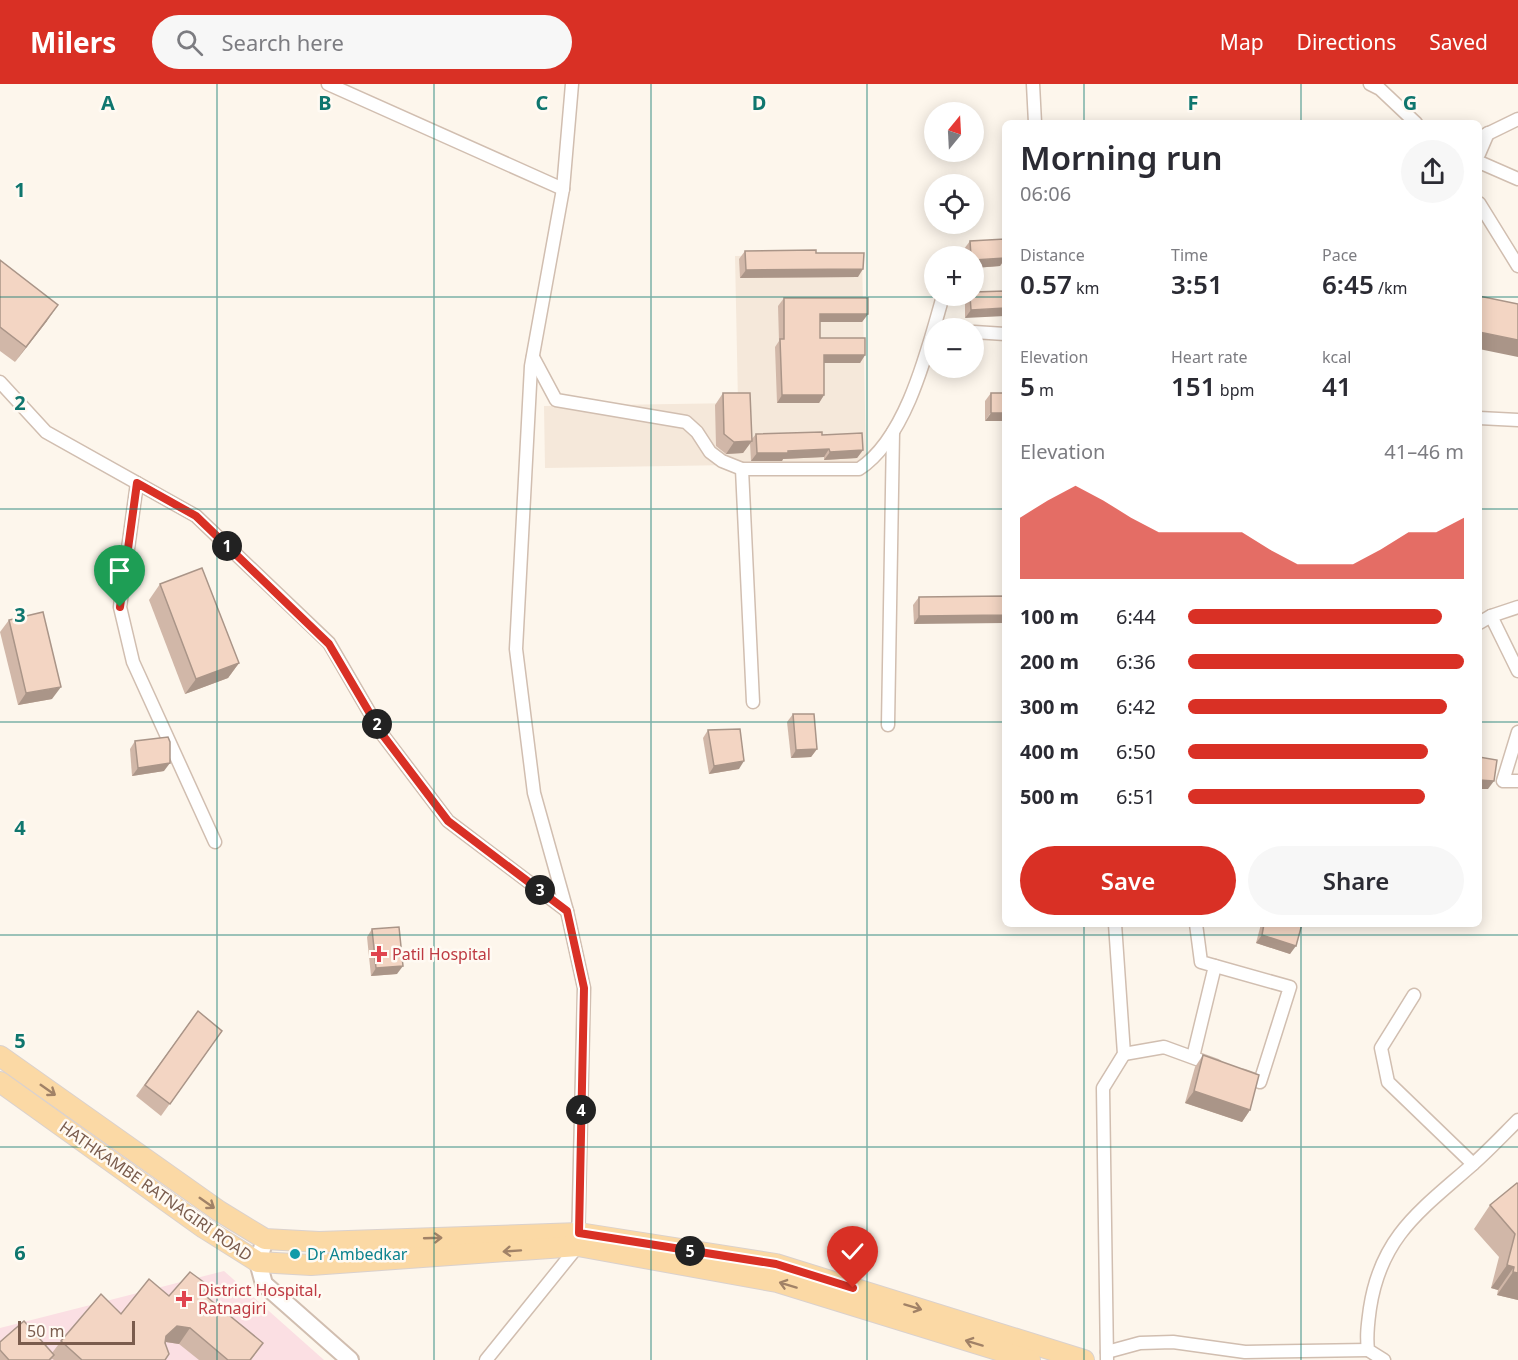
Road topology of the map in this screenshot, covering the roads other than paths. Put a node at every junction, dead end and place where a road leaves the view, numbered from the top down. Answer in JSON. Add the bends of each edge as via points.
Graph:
{"nodes":[{"id":1,"x":328,"y":84,"type":"edge"},
{"id":2,"x":572,"y":84,"type":"edge"},
{"id":3,"x":1033,"y":84,"type":"edge"},
{"id":4,"x":1370,"y":84,"type":"edge"},
{"id":5,"x":1518,"y":119,"type":"edge"},
{"id":6,"x":1035,"y":120,"type":"edge"},
{"id":7,"x":1413,"y":120,"type":"edge"},
{"id":8,"x":1484,"y":136,"type":"edge"},
{"id":9,"x":1482,"y":163,"type":"edge"},
{"id":10,"x":1518,"y":179,"type":"edge"},
{"id":11,"x":563,"y":189,"type":"junction"},
{"id":12,"x":1482,"y":208,"type":"edge"},
{"id":13,"x":1518,"y":266,"type":"edge"},
{"id":14,"x":984,"y":333,"type":"edge"},
{"id":15,"x":1002,"y":334,"type":"edge"},
{"id":16,"x":533,"y":357,"type":"junction"},
{"id":17,"x":924,"y":361,"type":"edge"},
{"id":18,"x":0,"y":382,"type":"edge"},
{"id":19,"x":1482,"y":418,"type":"edge"},
{"id":20,"x":1518,"y":420,"type":"edge"},
{"id":21,"x":893,"y":432,"type":"junction"},
{"id":22,"x":742,"y":469,"type":"junction"},
{"id":23,"x":137,"y":483,"type":"junction"},
{"id":24,"x":1518,"y":607,"type":"edge"},
{"id":25,"x":1491,"y":616,"type":"junction"},
{"id":26,"x":1482,"y":621,"type":"edge"},
{"id":27,"x":1518,"y":671,"type":"edge"},
{"id":28,"x":753,"y":702,"type":"dead end"},
{"id":29,"x":888,"y":725,"type":"dead end"},
{"id":30,"x":1518,"y":732,"type":"edge"},
{"id":31,"x":1518,"y":781,"type":"edge"},
{"id":32,"x":215,"y":842,"type":"dead end"},
{"id":33,"x":567,"y":911,"type":"junction"},
{"id":34,"x":1115,"y":927,"type":"edge"},
{"id":35,"x":1196,"y":927,"type":"edge"},
{"id":36,"x":1215,"y":966,"type":"junction"},
{"id":37,"x":1414,"y":995,"type":"dead end"},
{"id":38,"x":1124,"y":1054,"type":"junction"},
{"id":39,"x":0,"y":1056,"type":"edge"},
{"id":40,"x":1193,"y":1057,"type":"junction"},
{"id":41,"x":0,"y":1082,"type":"edge"},
{"id":42,"x":1518,"y":1120,"type":"edge"},
{"id":43,"x":1473,"y":1164,"type":"junction"},
{"id":44,"x":265,"y":1239,"type":"junction"},
{"id":45,"x":578,"y":1240,"type":"junction"},
{"id":46,"x":258,"y":1262,"type":"junction"},
{"id":47,"x":1368,"y":1350,"type":"junction"},
{"id":48,"x":1107,"y":1356,"type":"edge"},
{"id":49,"x":350,"y":1360,"type":"edge"},
{"id":50,"x":486,"y":1360,"type":"edge"},
{"id":51,"x":1030,"y":1360,"type":"edge"},
{"id":52,"x":1084,"y":1360,"type":"edge"},
{"id":53,"x":1384,"y":1360,"type":"edge"}],
"edges":[{"from":1,"to":11,"type":"street"},
{"from":2,"to":11,"type":"street"},
{"from":3,"to":6,"type":"street"},
{"from":4,"to":7,"type":"street"},
{"from":5,"to":8,"type":"street"},
{"from":9,"to":10,"type":"street"},
{"from":11,"to":16,"type":"street"},
{"from":12,"to":13,"type":"street"},
{"from":14,"to":15,"type":"street"},
{"from":16,"to":22,"type":"street","via":[[556,400],[686,422],[698,432],[710,452]]},
{"from":16,"to":33,"type":"street","via":[[516,649],[534,792]]},
{"from":17,"to":21,"type":"street"},
{"from":18,"to":23,"type":"street","via":[[46,432]]},
{"from":19,"to":20,"type":"street"},
{"from":21,"to":22,"type":"street","via":[[859,469]]},
{"from":21,"to":29,"type":"street"},
{"from":22,"to":28,"type":"street"},
{"from":23,"to":32,"type":"street","via":[[120,607],[133,662]]},
{"from":23,"to":33,"type":"street","via":[[196,516],[329,644],[382,734],[448,821]]},
{"from":24,"to":25,"type":"street"},
{"from":25,"to":26,"type":"street"},
{"from":25,"to":27,"type":"street"},
{"from":30,"to":31,"type":"street","via":[[1503,781]]},
{"from":33,"to":45,"type":"street","via":[[584,988]]},
{"from":34,"to":38,"type":"street"},
{"from":35,"to":36,"type":"street","via":[[1201,962]]},
{"from":36,"to":40,"type":"street"},
{"from":36,"to":40,"type":"street","via":[[1290,987],[1260,1082]]},
{"from":37,"to":43,"type":"street","via":[[1381,1048],[1388,1082]]},
{"from":38,"to":40,"type":"street","via":[[1164,1047]]},
{"from":38,"to":48,"type":"street","via":[[1103,1088]]},
{"from":39,"to":44,"type":"main road","one_way":true,"via":[[219,1211]]},
{"from":41,"to":46,"type":"main road","name":"HATHKAMBE RATNAGIRI ROAD","via":[[204,1228]]},
{"from":42,"to":43,"type":"street"},
{"from":43,"to":47,"type":"street","via":[[1411,1219],[1387,1251],[1373,1291],[1366,1334]]},
{"from":44,"to":45,"type":"main road","one_way":true},
{"from":44,"to":46,"type":"street"},
{"from":45,"to":46,"type":"main road","name":"HATHKAMBE RATNAGIRI ROAD","one_way":true,"via":[[311,1264]]},
{"from":45,"to":50,"type":"street"},
{"from":51,"to":45,"type":"main road","name":"HATHKAMBE RATNAGIRI ROAD","one_way":true,"via":[[777,1282]]},
{"from":45,"to":52,"type":"main road","one_way":true,"via":[[776,1264]]},
{"from":46,"to":49,"type":"street","via":[[264,1284]]},
{"from":47,"to":48,"type":"street","via":[[1245,1352],[1173,1342],[1140,1343]]},
{"from":47,"to":53,"type":"street"}]}
